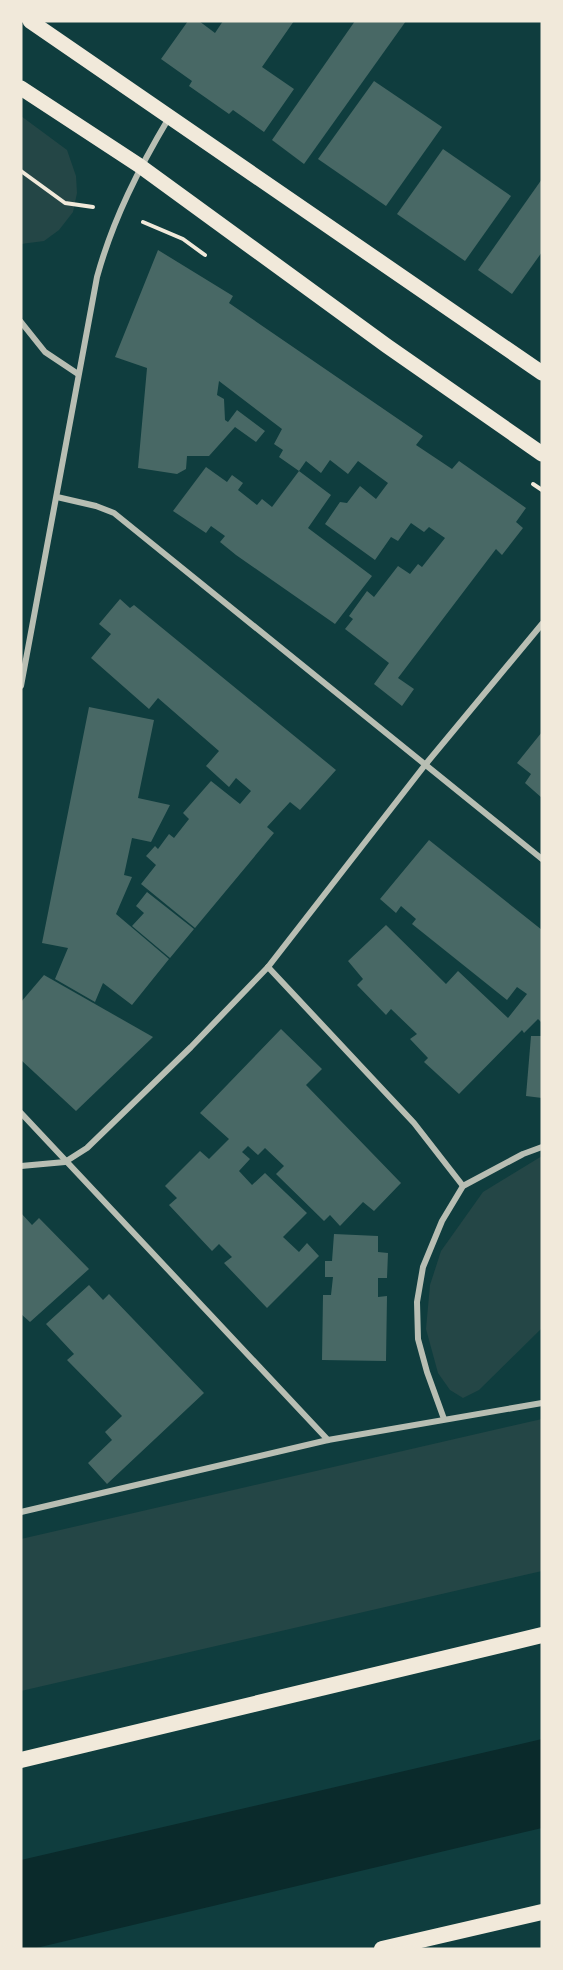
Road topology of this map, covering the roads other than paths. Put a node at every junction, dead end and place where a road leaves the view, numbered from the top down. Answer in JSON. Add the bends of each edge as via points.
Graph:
{"nodes":[{"id":1,"x":30,"y":21,"type":"edge"},
{"id":2,"x":21,"y":88,"type":"edge"},
{"id":3,"x":170,"y":116,"type":"junction"},
{"id":4,"x":140,"y":166,"type":"junction"},
{"id":5,"x":21,"y":322,"type":"edge"},
{"id":6,"x":542,"y":372,"type":"edge"},
{"id":7,"x":78,"y":374,"type":"junction"},
{"id":8,"x":542,"y":454,"type":"edge"},
{"id":9,"x":57,"y":497,"type":"junction"},
{"id":10,"x":542,"y":624,"type":"edge"},
{"id":11,"x":21,"y":686,"type":"edge"},
{"id":12,"x":425,"y":765,"type":"junction"},
{"id":13,"x":542,"y":859,"type":"edge"},
{"id":14,"x":268,"y":967,"type":"junction"},
{"id":15,"x":21,"y":1113,"type":"edge"},
{"id":16,"x":542,"y":1147,"type":"edge"},
{"id":17,"x":65,"y":1162,"type":"junction"},
{"id":18,"x":21,"y":1166,"type":"edge"},
{"id":19,"x":463,"y":1186,"type":"junction"},
{"id":20,"x":542,"y":1403,"type":"edge"},
{"id":21,"x":444,"y":1419,"type":"junction"},
{"id":22,"x":328,"y":1440,"type":"junction"},
{"id":23,"x":21,"y":1512,"type":"edge"},
{"id":24,"x":542,"y":1635,"type":"edge"},
{"id":25,"x":21,"y":1760,"type":"edge"},
{"id":26,"x":542,"y":1912,"type":"edge"},
{"id":27,"x":382,"y":1949,"type":"edge"}],
"edges":[{"from":1,"to":3,"type":"main road"},
{"from":2,"to":4,"type":"main road"},
{"from":3,"to":4,"type":"street"},
{"from":3,"to":6,"type":"main road"},
{"from":4,"to":7,"type":"street","via":[[97,277]]},
{"from":4,"to":8,"type":"main road"},
{"from":5,"to":7,"type":"street","via":[[45,352]]},
{"from":7,"to":9,"type":"street"},
{"from":9,"to":11,"type":"street"},
{"from":9,"to":12,"type":"street","via":[[114,513]]},
{"from":10,"to":12,"type":"street"},
{"from":12,"to":13,"type":"street"},
{"from":12,"to":14,"type":"street"},
{"from":14,"to":17,"type":"street","via":[[112,1124]]},
{"from":14,"to":19,"type":"street","via":[[414,1123]]},
{"from":15,"to":17,"type":"street"},
{"from":16,"to":19,"type":"street"},
{"from":17,"to":18,"type":"street"},
{"from":17,"to":22,"type":"street"},
{"from":19,"to":21,"type":"street","via":[[442,1221],[423,1267],[417,1302],[418,1339]]},
{"from":20,"to":21,"type":"street"},
{"from":21,"to":22,"type":"street"},
{"from":22,"to":23,"type":"street"},
{"from":24,"to":25,"type":"highway"},
{"from":26,"to":27,"type":"highway"}]}
